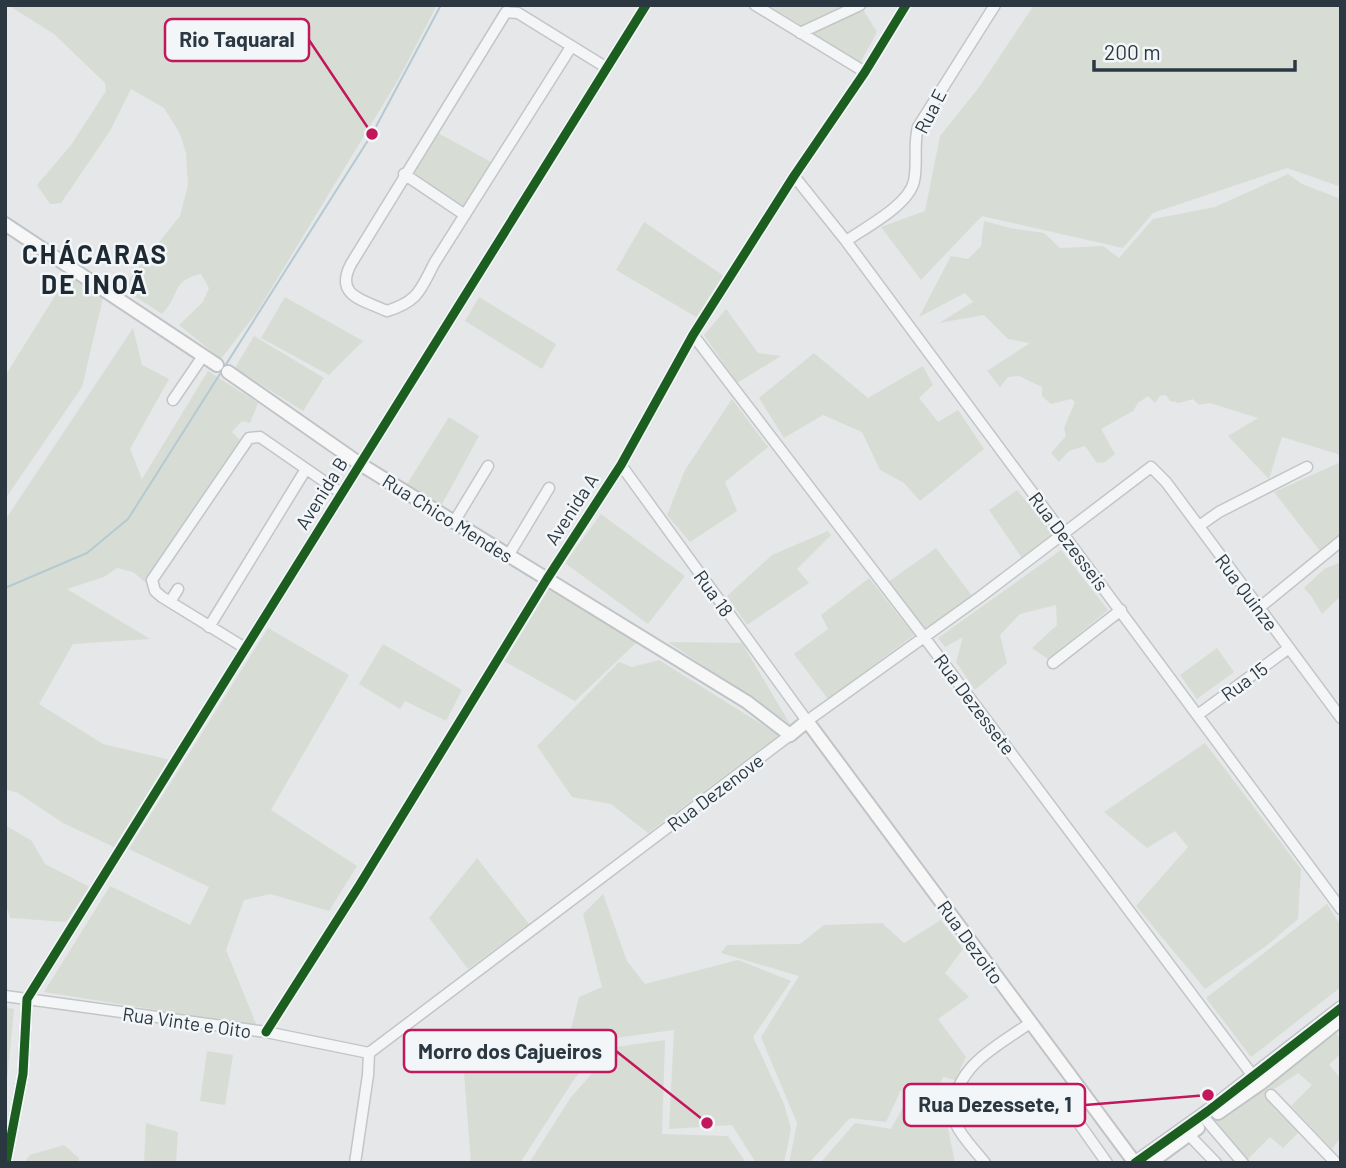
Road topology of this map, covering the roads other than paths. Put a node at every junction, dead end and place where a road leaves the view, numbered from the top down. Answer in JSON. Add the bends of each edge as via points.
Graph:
{"nodes":[{"id":1,"x":646,"y":5,"type":"edge"},
{"id":2,"x":755,"y":5,"type":"edge"},
{"id":3,"x":860,"y":5,"type":"edge"},
{"id":4,"x":906,"y":5,"type":"edge"},
{"id":5,"x":995,"y":5,"type":"edge"},
{"id":6,"x":800,"y":33,"type":"junction"},
{"id":7,"x":571,"y":47,"type":"junction"},
{"id":8,"x":607,"y":68,"type":"junction"},
{"id":9,"x":865,"y":72,"type":"junction"},
{"id":10,"x":404,"y":174,"type":"junction"},
{"id":11,"x":794,"y":176,"type":"junction"},
{"id":12,"x":465,"y":215,"type":"junction"},
{"id":13,"x":5,"y":224,"type":"edge"},
{"id":14,"x":846,"y":241,"type":"junction"},
{"id":15,"x":693,"y":335,"type":"junction"},
{"id":16,"x":203,"y":356,"type":"junction"},
{"id":17,"x":173,"y":400,"type":"dead end"},
{"id":18,"x":360,"y":464,"type":"junction"},
{"id":19,"x":621,"y":465,"type":"junction"},
{"id":20,"x":488,"y":466,"type":"dead end"},
{"id":21,"x":1151,"y":467,"type":"joint"},
{"id":22,"x":1307,"y":467,"type":"dead end"},
{"id":23,"x":306,"y":469,"type":"junction"},
{"id":24,"x":549,"y":488,"type":"dead end"},
{"id":25,"x":341,"y":493,"type":"junction"},
{"id":26,"x":454,"y":522,"type":"junction"},
{"id":27,"x":1199,"y":526,"type":"junction"},
{"id":28,"x":1063,"y":534,"type":"junction"},
{"id":29,"x":1341,"y":541,"type":"edge"},
{"id":30,"x":509,"y":556,"type":"junction"},
{"id":31,"x":547,"y":579,"type":"junction"},
{"id":32,"x":178,"y":589,"type":"dead end"},
{"id":33,"x":170,"y":602,"type":"junction"},
{"id":34,"x":1259,"y":608,"type":"junction"},
{"id":35,"x":1121,"y":610,"type":"junction"},
{"id":36,"x":209,"y":627,"type":"junction"},
{"id":37,"x":924,"y":636,"type":"junction"},
{"id":38,"x":245,"y":648,"type":"junction"},
{"id":39,"x":1289,"y":648,"type":"junction"},
{"id":40,"x":1054,"y":663,"type":"dead end"},
{"id":41,"x":1199,"y":715,"type":"junction"},
{"id":42,"x":1341,"y":718,"type":"edge"},
{"id":43,"x":807,"y":721,"type":"junction"},
{"id":44,"x":790,"y":735,"type":"junction"},
{"id":45,"x":1341,"y":909,"type":"edge"},
{"id":46,"x":5,"y":996,"type":"edge"},
{"id":47,"x":27,"y":999,"type":"junction"},
{"id":48,"x":1341,"y":1008,"type":"edge"},
{"id":49,"x":1341,"y":1019,"type":"edge"},
{"id":50,"x":1030,"y":1023,"type":"junction"},
{"id":51,"x":265,"y":1032,"type":"junction"},
{"id":52,"x":369,"y":1053,"type":"junction"},
{"id":53,"x":1253,"y":1076,"type":"junction"},
{"id":54,"x":1271,"y":1095,"type":"dead end"},
{"id":55,"x":1207,"y":1121,"type":"junction"},
{"id":56,"x":1078,"y":1122,"type":"dead end"},
{"id":57,"x":1189,"y":1135,"type":"junction"},
{"id":58,"x":6,"y":1163,"type":"edge"},
{"id":59,"x":355,"y":1163,"type":"edge"},
{"id":60,"x":985,"y":1163,"type":"edge"},
{"id":61,"x":1107,"y":1163,"type":"edge"},
{"id":62,"x":1135,"y":1163,"type":"edge"},
{"id":63,"x":1150,"y":1163,"type":"edge"},
{"id":64,"x":1216,"y":1163,"type":"edge"},
{"id":65,"x":1243,"y":1163,"type":"edge"},
{"id":66,"x":1336,"y":1163,"type":"edge"}],
"edges":[{"from":1,"to":8,"type":"street","name":"Avenida B"},
{"from":2,"to":6,"type":"street"},
{"from":3,"to":6,"type":"street"},
{"from":4,"to":9,"type":"street","name":"Avenida A"},
{"from":5,"to":14,"type":"street","name":"Rua E","via":[[918,127],[915,178],[909,193]]},
{"from":6,"to":9,"type":"street"},
{"from":7,"to":8,"type":"street"},
{"from":7,"to":10,"type":"street","via":[[518,13],[506,12]]},
{"from":7,"to":12,"type":"street"},
{"from":8,"to":18,"type":"street","name":"Avenida B"},
{"from":9,"to":11,"type":"street","name":"Avenida A"},
{"from":10,"to":12,"type":"street"},
{"from":10,"to":12,"type":"street","via":[[346,272],[349,293],[387,311],[404,306],[416,297]]},
{"from":11,"to":14,"type":"street","name":"Rua Dezesseis"},
{"from":11,"to":15,"type":"street","name":"Avenida A"},
{"from":13,"to":16,"type":"main road","name":"Rua Chico Mendes"},
{"from":14,"to":28,"type":"street","name":"Rua Dezesseis"},
{"from":15,"to":19,"type":"street","name":"Avenida A"},
{"from":15,"to":37,"type":"street","name":"Rua Dezessete"},
{"from":16,"to":17,"type":"street"},
{"from":16,"to":18,"type":"main road","name":"Rua Chico Mendes"},
{"from":18,"to":25,"type":"street","name":"Avenida B"},
{"from":18,"to":26,"type":"main road","name":"Rua Chico Mendes"},
{"from":19,"to":31,"type":"street","name":"Avenida A"},
{"from":19,"to":43,"type":"street","name":"Rua 18"},
{"from":20,"to":26,"type":"street"},
{"from":21,"to":27,"type":"street","name":"Rua Quinze"},
{"from":21,"to":28,"type":"street","name":"Rua Dezenove"},
{"from":22,"to":27,"type":"street"},
{"from":23,"to":25,"type":"street"},
{"from":23,"to":33,"type":"street","via":[[260,437],[249,439],[152,580],[155,591]]},
{"from":23,"to":36,"type":"street"},
{"from":24,"to":30,"type":"street"},
{"from":25,"to":38,"type":"street","name":"Avenida B"},
{"from":26,"to":30,"type":"main road","name":"Rua Chico Mendes"},
{"from":27,"to":34,"type":"street","name":"Rua Quinze"},
{"from":28,"to":35,"type":"street","name":"Rua Dezesseis"},
{"from":28,"to":37,"type":"street","name":"Rua Dezenove"},
{"from":29,"to":34,"type":"street"},
{"from":30,"to":31,"type":"main road","name":"Rua Chico Mendes"},
{"from":31,"to":44,"type":"main road","name":"Rua Chico Mendes","via":[[747,702]]},
{"from":31,"to":51,"type":"street","name":"Avenida A"},
{"from":32,"to":33,"type":"street"},
{"from":33,"to":36,"type":"street"},
{"from":34,"to":39,"type":"street","name":"Rua Quinze"},
{"from":35,"to":40,"type":"street"},
{"from":35,"to":41,"type":"street","name":"Rua Dezesseis"},
{"from":36,"to":38,"type":"street"},
{"from":37,"to":43,"type":"street","name":"Rua Dezenove"},
{"from":37,"to":53,"type":"street","name":"Rua Dezessete"},
{"from":38,"to":47,"type":"street","name":"Avenida B"},
{"from":39,"to":41,"type":"street","name":"Rua 15"},
{"from":39,"to":42,"type":"street","name":"Rua Quinze"},
{"from":41,"to":45,"type":"street","name":"Rua Dezesseis"},
{"from":43,"to":44,"type":"main road","name":"Rua Dezenove"},
{"from":43,"to":50,"type":"main road","name":"Rua Dezoito"},
{"from":44,"to":52,"type":"street","name":"Rua Dezenove"},
{"from":46,"to":47,"type":"street","name":"Rua Vinte e Oito"},
{"from":47,"to":51,"type":"street","name":"Rua Vinte e Oito"},
{"from":47,"to":58,"type":"street","via":[[23,1074]]},
{"from":48,"to":53,"type":"main road"},
{"from":49,"to":55,"type":"main road"},
{"from":50,"to":60,"type":"street","via":[[980,1058],[959,1084],[955,1123]]},
{"from":50,"to":62,"type":"main road","name":"Rua Dezoito"},
{"from":51,"to":52,"type":"street","name":"Rua Vinte e Oito"},
{"from":52,"to":59,"type":"street"},
{"from":53,"to":62,"type":"main road"},
{"from":54,"to":66,"type":"street"},
{"from":55,"to":57,"type":"main road"},
{"from":55,"to":65,"type":"street"},
{"from":56,"to":61,"type":"street"},
{"from":57,"to":63,"type":"main road"},
{"from":57,"to":64,"type":"street"}]}
